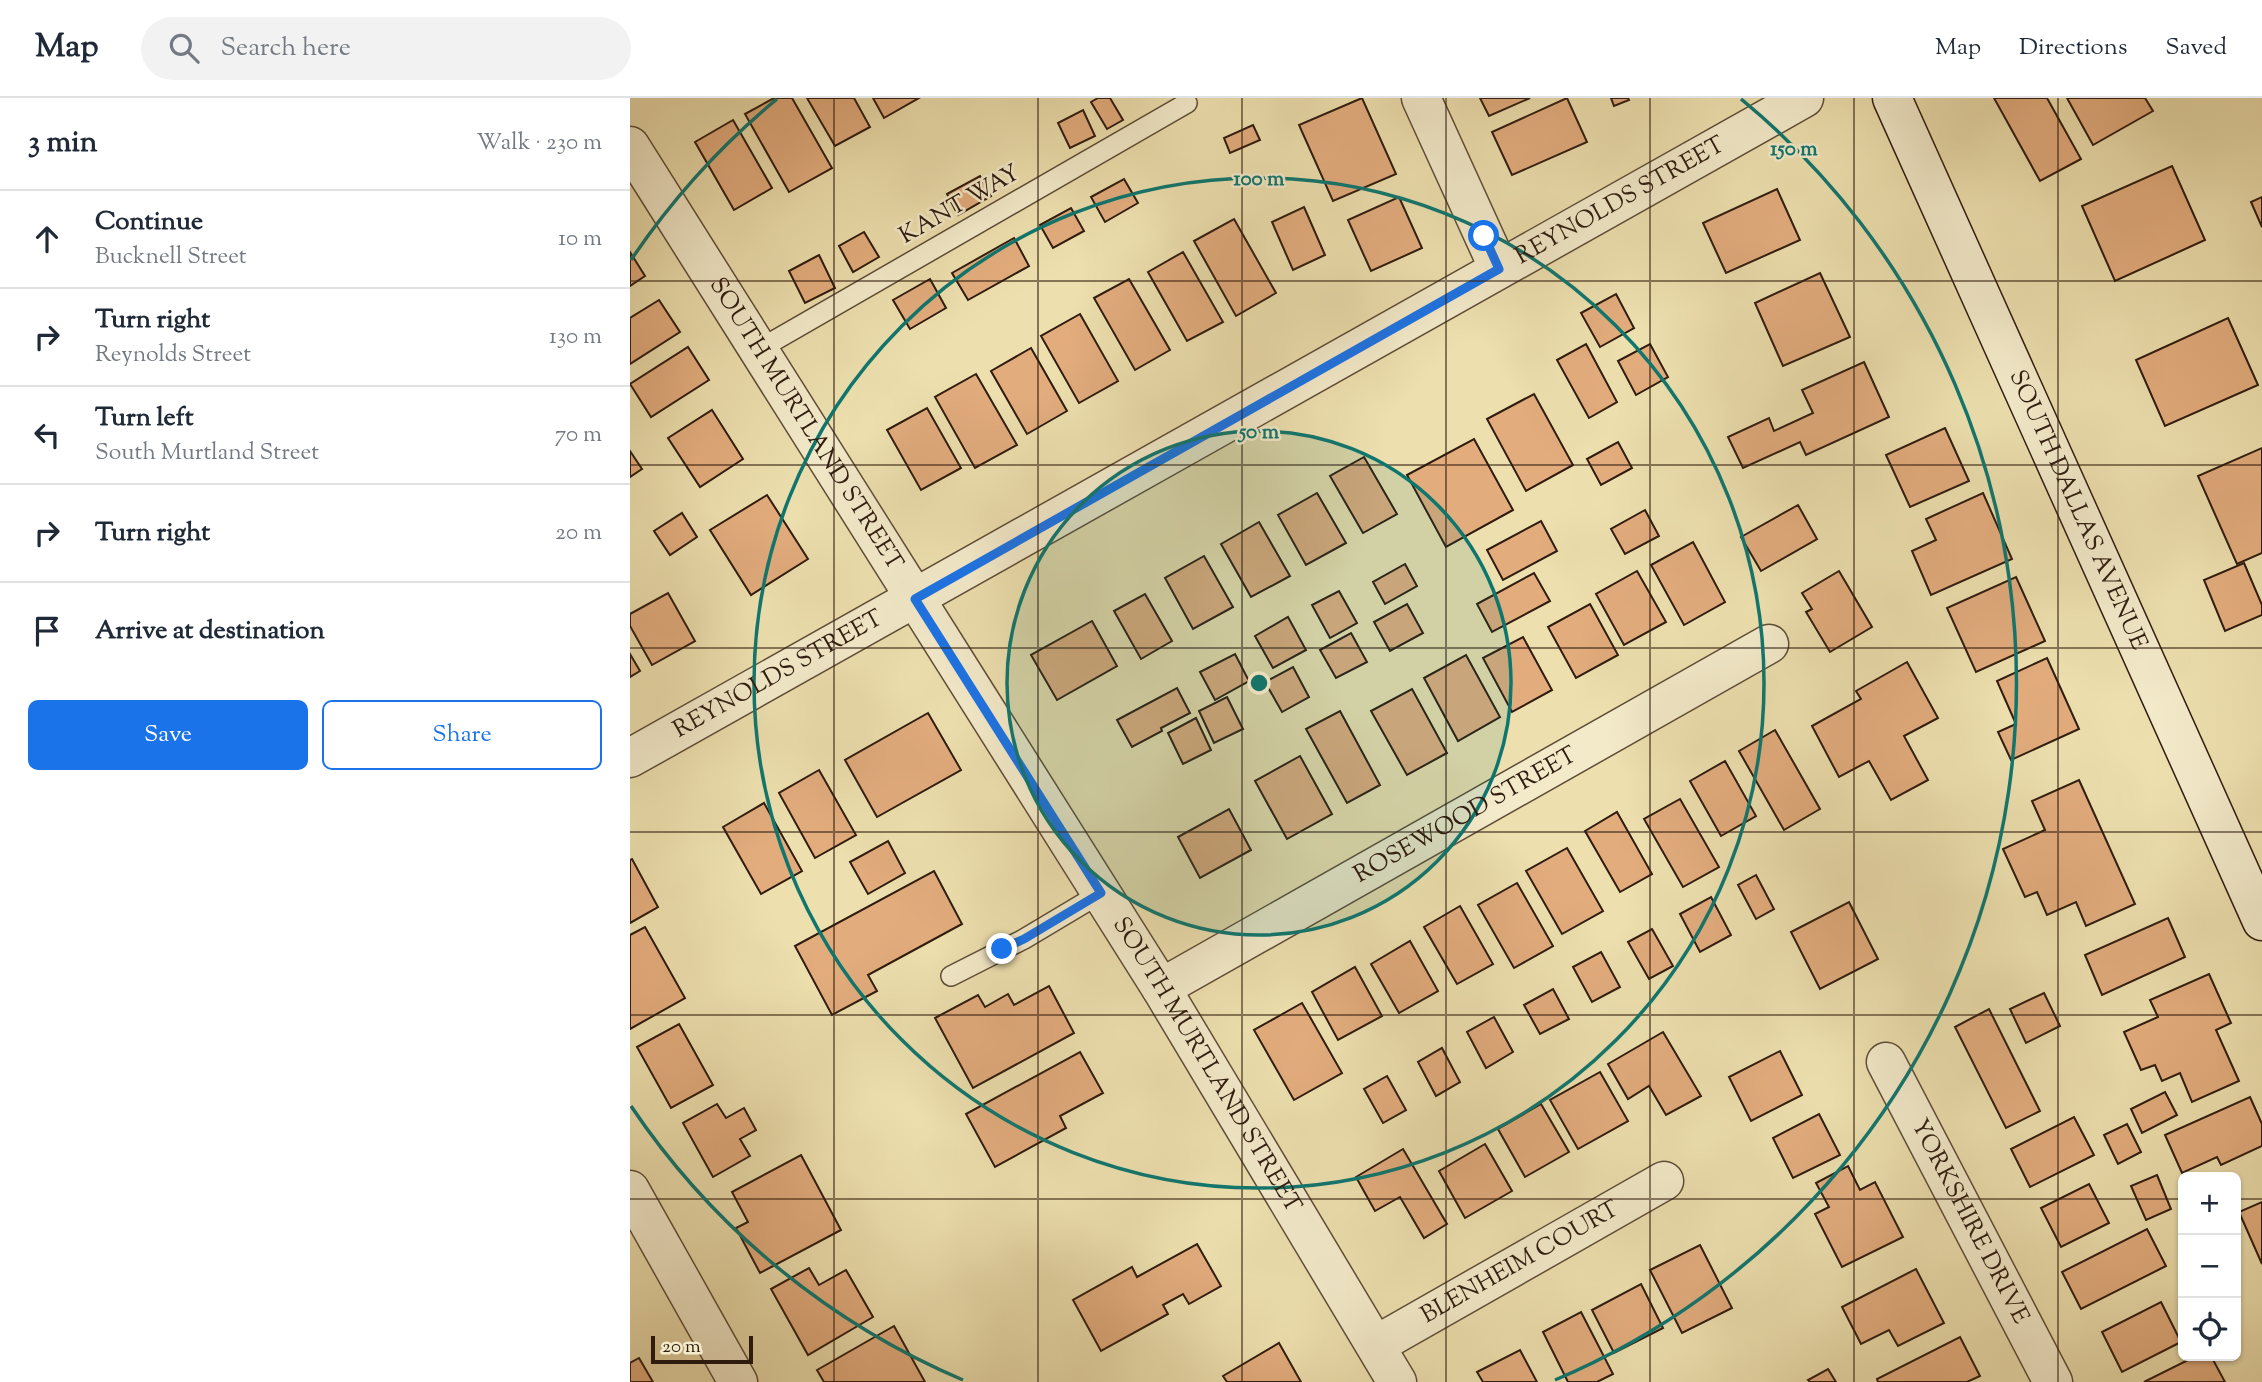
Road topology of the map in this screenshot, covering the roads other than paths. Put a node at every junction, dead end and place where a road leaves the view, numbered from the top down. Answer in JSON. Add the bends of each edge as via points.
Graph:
{"nodes":[{"id":1,"x":1421,"y":98,"type":"edge"},
{"id":2,"x":1804,"y":98,"type":"edge"},
{"id":3,"x":1892,"y":98,"type":"edge"},
{"id":4,"x":1187,"y":103,"type":"dead end"},
{"id":5,"x":630,"y":146,"type":"edge"},
{"id":6,"x":1499,"y":269,"type":"junction"},
{"id":7,"x":758,"y":350,"type":"junction"},
{"id":8,"x":915,"y":599,"type":"junction"},
{"id":9,"x":1769,"y":643,"type":"dead end"},
{"id":10,"x":630,"y":758,"type":"edge"},
{"id":11,"x":1101,"y":893,"type":"junction"},
{"id":12,"x":2262,"y":921,"type":"edge"},
{"id":13,"x":951,"y":976,"type":"dead end"},
{"id":14,"x":1161,"y":988,"type":"junction"},
{"id":15,"x":1886,"y":1062,"type":"dead end"},
{"id":16,"x":1664,"y":1181,"type":"dead end"},
{"id":17,"x":630,"y":1190,"type":"edge"},
{"id":18,"x":1376,"y":1345,"type":"junction"},
{"id":19,"x":737,"y":1382,"type":"edge"},
{"id":20,"x":1397,"y":1382,"type":"edge"},
{"id":21,"x":2053,"y":1382,"type":"edge"}],
"edges":[{"from":1,"to":6,"type":"street"},
{"from":2,"to":6,"type":"street","name":"REYNOLDS STREET"},
{"from":3,"to":12,"type":"street","name":"SOUTH DALLAS AVENUE"},
{"from":4,"to":7,"type":"lane","name":"KANT WAY"},
{"from":5,"to":7,"type":"street","name":"SOUTH MURTLAND STREET"},
{"from":6,"to":8,"type":"street","name":"REYNOLDS STREET"},
{"from":7,"to":8,"type":"street","name":"SOUTH MURTLAND STREET"},
{"from":8,"to":10,"type":"street","name":"REYNOLDS STREET"},
{"from":8,"to":11,"type":"street","name":"SOUTH MURTLAND STREET"},
{"from":9,"to":14,"type":"street","name":"ROSEWOOD STREET"},
{"from":11,"to":13,"type":"lane"},
{"from":11,"to":14,"type":"street","name":"SOUTH MURTLAND STREET"},
{"from":14,"to":18,"type":"street","name":"SOUTH MURTLAND STREET"},
{"from":15,"to":21,"type":"street","name":"YORKSHIRE DRIVE"},
{"from":16,"to":18,"type":"street","name":"BLENHEIM COURT"},
{"from":17,"to":19,"type":"street"},
{"from":18,"to":20,"type":"street","name":"SOUTH MURTLAND STREET"}]}
